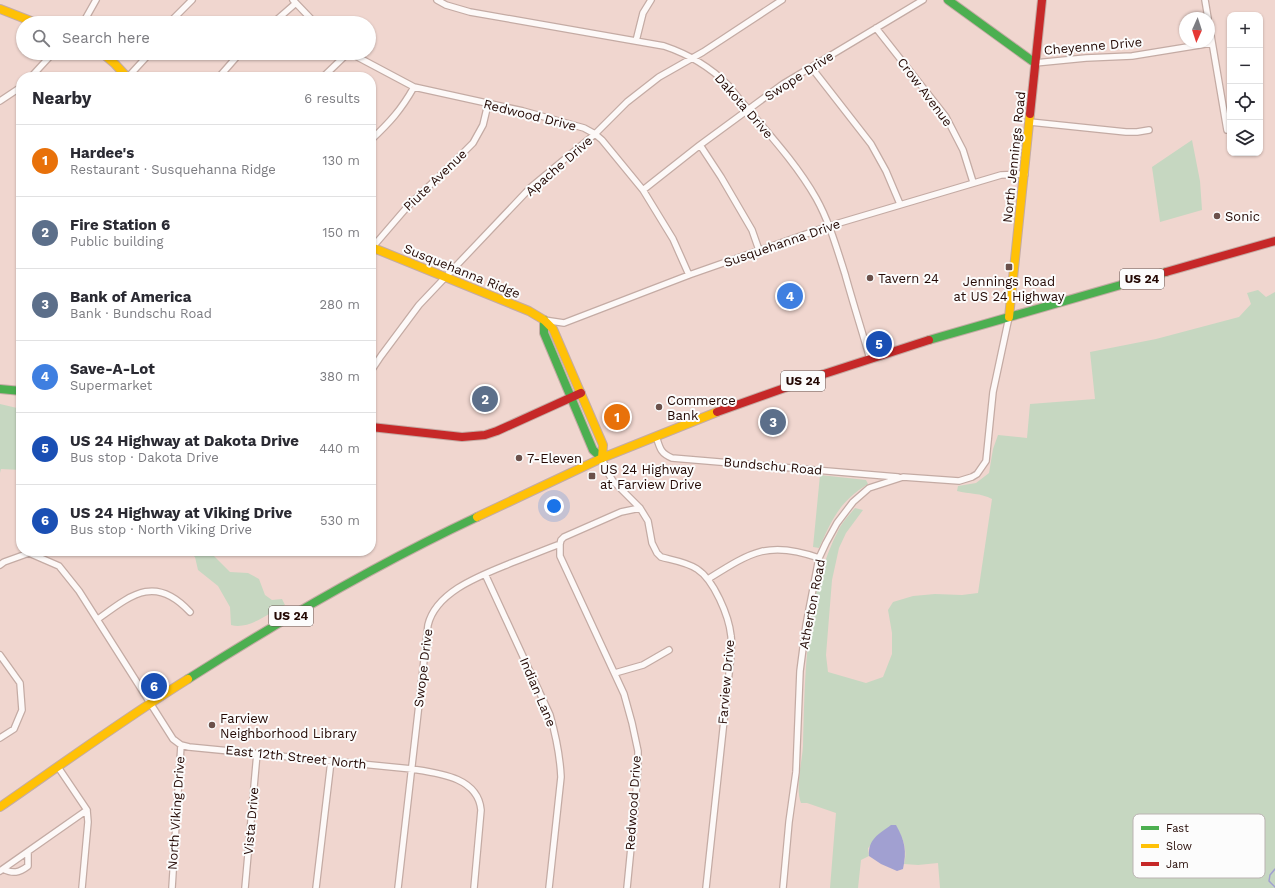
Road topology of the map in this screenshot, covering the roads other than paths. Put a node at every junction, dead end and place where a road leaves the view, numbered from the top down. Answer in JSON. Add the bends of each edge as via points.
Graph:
{"nodes":[{"id":1,"x":96,"y":0,"type":"edge"},
{"id":2,"x":192,"y":0,"type":"edge"},
{"id":3,"x":437,"y":0,"type":"edge"},
{"id":4,"x":651,"y":0,"type":"edge"},
{"id":5,"x":782,"y":0,"type":"edge"},
{"id":6,"x":923,"y":0,"type":"edge"},
{"id":7,"x":948,"y":0,"type":"edge"},
{"id":8,"x":1042,"y":0,"type":"edge"},
{"id":9,"x":1205,"y":0,"type":"edge"},
{"id":10,"x":294,"y":2,"type":"edge"},
{"id":11,"x":0,"y":9,"type":"edge"},
{"id":12,"x":1207,"y":12,"type":"edge"},
{"id":13,"x":18,"y":16,"type":"edge"},
{"id":14,"x":87,"y":16,"type":"edge"},
{"id":15,"x":176,"y":16,"type":"edge"},
{"id":16,"x":280,"y":16,"type":"edge"},
{"id":17,"x":308,"y":16,"type":"edge"},
{"id":18,"x":876,"y":28,"type":"junction"},
{"id":19,"x":636,"y":41,"type":"junction"},
{"id":20,"x":1181,"y":48,"type":"edge"},
{"id":21,"x":1213,"y":48,"type":"edge"},
{"id":22,"x":691,"y":58,"type":"junction"},
{"id":23,"x":47,"y":60,"type":"edge"},
{"id":24,"x":110,"y":60,"type":"edge"},
{"id":25,"x":144,"y":60,"type":"edge"},
{"id":26,"x":234,"y":60,"type":"edge"},
{"id":27,"x":341,"y":60,"type":"edge"},
{"id":28,"x":362,"y":60,"type":"edge"},
{"id":29,"x":1036,"y":63,"type":"junction"},
{"id":30,"x":811,"y":67,"type":"junction"},
{"id":31,"x":36,"y":72,"type":"edge"},
{"id":32,"x":123,"y":72,"type":"edge"},
{"id":33,"x":133,"y":72,"type":"edge"},
{"id":34,"x":223,"y":72,"type":"edge"},
{"id":35,"x":328,"y":72,"type":"edge"},
{"id":36,"x":414,"y":87,"type":"junction"},
{"id":37,"x":16,"y":90,"type":"edge"},
{"id":38,"x":0,"y":101,"type":"edge"},
{"id":39,"x":488,"y":104,"type":"junction"},
{"id":40,"x":748,"y":109,"type":"junction"},
{"id":41,"x":1030,"y":122,"type":"junction"},
{"id":42,"x":1149,"y":130,"type":"dead end"},
{"id":43,"x":1227,"y":130,"type":"dead end"},
{"id":44,"x":595,"y":134,"type":"junction"},
{"id":45,"x":376,"y":135,"type":"edge"},
{"id":46,"x":700,"y":145,"type":"junction"},
{"id":47,"x":1025,"y":174,"type":"junction"},
{"id":48,"x":973,"y":182,"type":"junction"},
{"id":49,"x":643,"y":190,"type":"junction"},
{"id":50,"x":900,"y":204,"type":"junction"},
{"id":51,"x":829,"y":226,"type":"junction"},
{"id":52,"x":1275,"y":241,"type":"edge"},
{"id":53,"x":376,"y":243,"type":"edge"},
{"id":54,"x":376,"y":250,"type":"edge"},
{"id":55,"x":759,"y":250,"type":"junction"},
{"id":56,"x":689,"y":275,"type":"junction"},
{"id":57,"x":445,"y":277,"type":"junction"},
{"id":58,"x":1009,"y":317,"type":"junction"},
{"id":59,"x":544,"y":320,"type":"junction"},
{"id":60,"x":870,"y":359,"type":"junction"},
{"id":61,"x":376,"y":364,"type":"edge"},
{"id":62,"x":0,"y":389,"type":"edge"},
{"id":63,"x":16,"y":391,"type":"edge"},
{"id":64,"x":580,"y":393,"type":"junction"},
{"id":65,"x":572,"y":397,"type":"junction"},
{"id":66,"x":591,"y":418,"type":"junction"},
{"id":67,"x":581,"y":421,"type":"junction"},
{"id":68,"x":376,"y":428,"type":"edge"},
{"id":69,"x":656,"y":436,"type":"junction"},
{"id":70,"x":602,"y":458,"type":"junction"},
{"id":71,"x":903,"y":477,"type":"junction"},
{"id":72,"x":640,"y":508,"type":"junction"},
{"id":73,"x":560,"y":544,"type":"junction"},
{"id":74,"x":20,"y":556,"type":"edge"},
{"id":75,"x":38,"y":556,"type":"edge"},
{"id":76,"x":819,"y":558,"type":"junction"},
{"id":77,"x":0,"y":565,"type":"edge"},
{"id":78,"x":485,"y":574,"type":"junction"},
{"id":79,"x":708,"y":579,"type":"junction"},
{"id":80,"x":190,"y":612,"type":"dead end"},
{"id":81,"x":98,"y":619,"type":"junction"},
{"id":82,"x":669,"y":650,"type":"dead end"},
{"id":83,"x":0,"y":655,"type":"edge"},
{"id":84,"x":615,"y":673,"type":"junction"},
{"id":85,"x":150,"y":703,"type":"junction"},
{"id":86,"x":0,"y":738,"type":"edge"},
{"id":87,"x":181,"y":744,"type":"junction"},
{"id":88,"x":257,"y":753,"type":"junction"},
{"id":89,"x":331,"y":761,"type":"junction"},
{"id":90,"x":58,"y":767,"type":"junction"},
{"id":91,"x":412,"y":769,"type":"junction"},
{"id":92,"x":0,"y":807,"type":"edge"},
{"id":93,"x":86,"y":810,"type":"junction"},
{"id":94,"x":28,"y":852,"type":"junction"},
{"id":95,"x":1,"y":870,"type":"edge"},
{"id":96,"x":82,"y":888,"type":"edge"},
{"id":97,"x":172,"y":888,"type":"edge"},
{"id":98,"x":245,"y":888,"type":"edge"},
{"id":99,"x":316,"y":888,"type":"edge"},
{"id":100,"x":398,"y":888,"type":"edge"},
{"id":101,"x":474,"y":888,"type":"edge"},
{"id":102,"x":549,"y":888,"type":"edge"},
{"id":103,"x":627,"y":888,"type":"edge"},
{"id":104,"x":706,"y":888,"type":"edge"},
{"id":105,"x":783,"y":888,"type":"edge"}],
"edges":[{"from":1,"to":14,"type":"street"},
{"from":2,"to":15,"type":"street"},
{"from":3,"to":19,"type":"street","name":"Dakota Drive","via":[[470,12]]},
{"from":4,"to":19,"type":"street","via":[[643,13]]},
{"from":5,"to":22,"type":"street","name":"Apache Drive"},
{"from":6,"to":18,"type":"street","name":"Swope Drive"},
{"from":7,"to":29,"type":"main road","name":"Cheyenne Drive"},
{"from":8,"to":29,"type":"main road","name":"North Jennings Road"},
{"from":9,"to":12,"type":"street"},
{"from":10,"to":16,"type":"street"},
{"from":10,"to":17,"type":"street"},
{"from":11,"to":13,"type":"main road"},
{"from":18,"to":30,"type":"street","name":"Swope Drive"},
{"from":18,"to":48,"type":"street","name":"Crow Avenue","via":[[946,117],[963,150]]},
{"from":19,"to":22,"type":"street","name":"Dakota Drive","via":[[664,46]]},
{"from":20,"to":29,"type":"street","name":"Cheyenne Drive","via":[[1132,56]]},
{"from":21,"to":43,"type":"street"},
{"from":22,"to":40,"type":"street","name":"Dakota Drive","via":[[717,74]]},
{"from":22,"to":44,"type":"street","name":"Apache Drive","via":[[627,102]]},
{"from":23,"to":31,"type":"street"},
{"from":24,"to":32,"type":"main road"},
{"from":25,"to":33,"type":"street"},
{"from":26,"to":34,"type":"street"},
{"from":27,"to":35,"type":"street"},
{"from":28,"to":36,"type":"street","name":"Redwood Drive"},
{"from":29,"to":41,"type":"main road","name":"North Jennings Road"},
{"from":30,"to":40,"type":"street","name":"Swope Drive"},
{"from":30,"to":50,"type":"street","via":[[871,144]]},
{"from":36,"to":39,"type":"street","name":"Redwood Drive"},
{"from":36,"to":45,"type":"street","via":[[396,116]]},
{"from":37,"to":38,"type":"street"},
{"from":39,"to":44,"type":"street","name":"Redwood Drive","via":[[524,111],[584,128]]},
{"from":39,"to":53,"type":"street","name":"Piute Avenue","via":[[483,125],[473,143],[408,206]]},
{"from":40,"to":46,"type":"street","name":"Swope Drive"},
{"from":40,"to":51,"type":"street","name":"Dakota Drive","via":[[802,176]]},
{"from":41,"to":42,"type":"street","via":[[1126,132]]},
{"from":41,"to":47,"type":"main road","name":"North Jennings Road"},
{"from":44,"to":49,"type":"street","name":"Redwood Drive"},
{"from":44,"to":57,"type":"street","name":"Apache Drive","via":[[531,187]]},
{"from":46,"to":49,"type":"street","name":"Swope Drive"},
{"from":46,"to":55,"type":"street","via":[[749,224]]},
{"from":47,"to":48,"type":"street","name":"Susquehanna Drive","via":[[1001,175]]},
{"from":47,"to":58,"type":"main road","name":"North Jennings Road"},
{"from":48,"to":50,"type":"street","name":"Susquehanna Drive"},
{"from":49,"to":56,"type":"street","name":"Redwood Drive","via":[[673,239]]},
{"from":50,"to":51,"type":"street","name":"Susquehanna Drive"},
{"from":51,"to":55,"type":"street","name":"Susquehanna Drive"},
{"from":51,"to":60,"type":"street","name":"Dakota Drive"},
{"from":52,"to":58,"type":"main road","number":"US 24"},
{"from":54,"to":57,"type":"main road","name":"Susquehanna Ridge"},
{"from":55,"to":56,"type":"street","name":"Susquehanna Drive"},
{"from":56,"to":59,"type":"street","name":"Susquehanna Drive","via":[[564,323]]},
{"from":57,"to":59,"type":"main road","name":"Susquehanna Ridge","via":[[529,311]]},
{"from":57,"to":61,"type":"street","name":"Apache Drive","via":[[419,305]]},
{"from":58,"to":60,"type":"main road","number":"US 24"},
{"from":58,"to":71,"type":"street","name":"Atherton Road","via":[[993,392],[986,461],[982,468],[972,477],[959,481]]},
{"from":59,"to":64,"type":"main road","name":"Susquehanna Ridge","via":[[553,329]]},
{"from":59,"to":65,"type":"main road","via":[[544,333]]},
{"from":60,"to":69,"type":"main road","number":"US 24","via":[[767,393]]},
{"from":62,"to":63,"type":"main road"},
{"from":64,"to":65,"type":"main road"},
{"from":64,"to":66,"type":"main road","name":"Susquehanna Ridge"},
{"from":65,"to":67,"type":"main road"},
{"from":65,"to":68,"type":"main road","via":[[485,435],[462,437]]},
{"from":66,"to":67,"type":"main road"},
{"from":66,"to":70,"type":"main road","name":"Susquehanna Ridge","via":[[604,445]]},
{"from":67,"to":70,"type":"main road","via":[[593,450]]},
{"from":69,"to":70,"type":"main road","number":"US 24"},
{"from":69,"to":71,"type":"street","name":"Bundschu Road","via":[[661,450],[672,458]]},
{"from":70,"to":72,"type":"street","name":"Farview Drive","via":[[613,481]]},
{"from":70,"to":85,"type":"main road","number":"US 24","via":[[498,506],[397,557],[267,630]]},
{"from":71,"to":76,"type":"street","name":"Atherton Road","via":[[861,493],[837,523]]},
{"from":72,"to":73,"type":"street","name":"Swope Drive","via":[[621,512],[564,536]]},
{"from":72,"to":79,"type":"street","name":"Farview Drive","via":[[648,521],[652,543],[657,553],[661,557],[695,567]]},
{"from":73,"to":78,"type":"street","name":"Swope Drive"},
{"from":73,"to":84,"type":"street","name":"Redwood Drive","via":[[560,556]]},
{"from":74,"to":77,"type":"street"},
{"from":75,"to":81,"type":"street","name":"North Viking Drive","via":[[59,566]]},
{"from":76,"to":79,"type":"street","via":[[788,549],[768,549],[743,559]]},
{"from":76,"to":105,"type":"street","name":"Atherton Road","via":[[800,671],[796,772]]},
{"from":78,"to":91,"type":"street","name":"Swope Drive","via":[[451,593],[430,618]]},
{"from":78,"to":102,"type":"street","name":"Indian Lane","via":[[550,715],[556,737],[561,778]]},
{"from":79,"to":104,"type":"street","name":"Farview Drive","via":[[726,615],[731,636],[731,655]]},
{"from":80,"to":81,"type":"street","via":[[182,603],[167,594],[155,591],[131,596]]},
{"from":81,"to":85,"type":"street","name":"North Viking Drive"},
{"from":82,"to":84,"type":"street","via":[[643,665]]},
{"from":83,"to":86,"type":"street","via":[[20,683],[22,710],[14,729]]},
{"from":84,"to":103,"type":"street","name":"Redwood Drive","via":[[624,694],[638,751]]},
{"from":85,"to":87,"type":"street","name":"North Viking Drive","via":[[173,739]]},
{"from":85,"to":90,"type":"main road","number":"US 24"},
{"from":87,"to":88,"type":"street","name":"East 12th Street North","via":[[189,747]]},
{"from":87,"to":97,"type":"street","name":"North Viking Drive"},
{"from":88,"to":89,"type":"street","name":"East 12th Street North"},
{"from":88,"to":98,"type":"street","name":"Vista Drive"},
{"from":89,"to":91,"type":"street","name":"East 12th Street North"},
{"from":89,"to":99,"type":"street"},
{"from":90,"to":92,"type":"main road","number":"US 24"},
{"from":90,"to":93,"type":"street"},
{"from":91,"to":100,"type":"street","name":"Swope Drive"},
{"from":91,"to":101,"type":"street","name":"East 12th Street North","via":[[441,774],[463,783],[474,791],[478,798],[481,810]]},
{"from":93,"to":94,"type":"street"},
{"from":93,"to":96,"type":"street","via":[[88,822]]},
{"from":94,"to":95,"type":"street"},
{"from":94,"to":95,"type":"street","via":[[28,866],[21,872]]}]}
